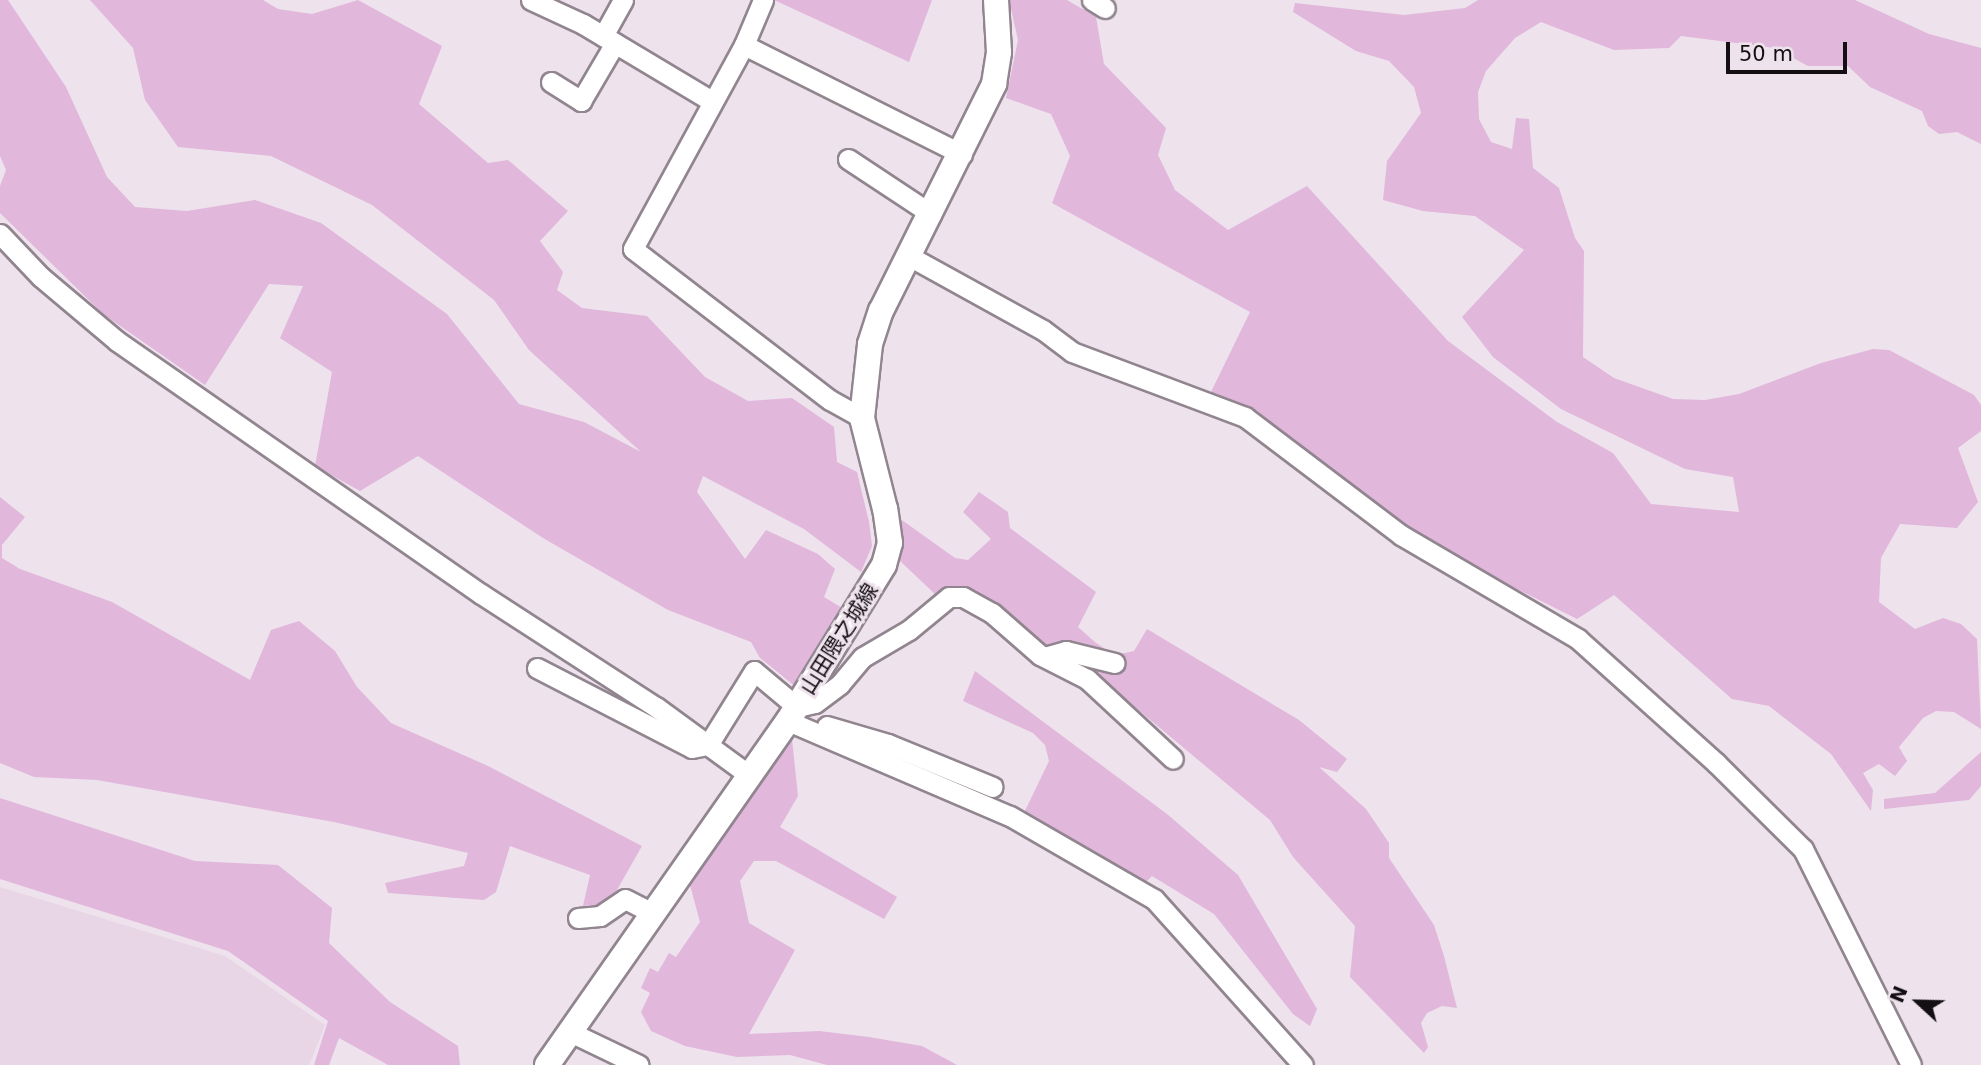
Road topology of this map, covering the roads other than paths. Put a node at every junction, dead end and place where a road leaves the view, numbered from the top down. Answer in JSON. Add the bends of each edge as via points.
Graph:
{"nodes":[{"id":1,"x":531,"y":0,"type":"edge"},
{"id":2,"x":623,"y":0,"type":"edge"},
{"id":3,"x":763,"y":0,"type":"edge"},
{"id":4,"x":996,"y":0,"type":"edge"},
{"id":5,"x":609,"y":40,"type":"junction"},
{"id":6,"x":744,"y":45,"type":"junction"},
{"id":7,"x":551,"y":82,"type":"dead end"},
{"id":8,"x":710,"y":100,"type":"junction"},
{"id":9,"x":962,"y":154,"type":"junction"},
{"id":10,"x":848,"y":159,"type":"dead end"},
{"id":11,"x":931,"y":214,"type":"junction"},
{"id":12,"x":0,"y":234,"type":"edge"},
{"id":13,"x":907,"y":255,"type":"junction"},
{"id":14,"x":862,"y":418,"type":"junction"},
{"id":15,"x":1045,"y":657,"type":"junction"},
{"id":16,"x":1115,"y":663,"type":"dead end"},
{"id":17,"x":537,"y":668,"type":"dead end"},
{"id":18,"x":792,"y":714,"type":"junction"},
{"id":19,"x":708,"y":745,"type":"junction"},
{"id":20,"x":1173,"y":759,"type":"dead end"},
{"id":21,"x":749,"y":775,"type":"junction"},
{"id":22,"x":993,"y":787,"type":"dead end"},
{"id":23,"x":654,"y":914,"type":"junction"},
{"id":24,"x":578,"y":918,"type":"dead end"},
{"id":25,"x":570,"y":1032,"type":"junction"},
{"id":26,"x":547,"y":1065,"type":"edge"},
{"id":27,"x":639,"y":1065,"type":"edge"},
{"id":28,"x":1303,"y":1065,"type":"edge"},
{"id":29,"x":1911,"y":1065,"type":"edge"}],
"edges":[{"from":1,"to":5,"type":"street"},
{"from":2,"to":5,"type":"street"},
{"from":3,"to":6,"type":"street"},
{"from":4,"to":9,"type":"main road","name":"山田隈之城線","via":[[997,69]]},
{"from":5,"to":7,"type":"street","via":[[581,101]]},
{"from":5,"to":8,"type":"street"},
{"from":6,"to":8,"type":"street"},
{"from":6,"to":9,"type":"street"},
{"from":8,"to":14,"type":"street","via":[[633,249],[830,400]]},
{"from":9,"to":11,"type":"main road","name":"山田隈之城線"},
{"from":10,"to":11,"type":"street"},
{"from":11,"to":13,"type":"main road","name":"山田隈之城線"},
{"from":12,"to":19,"type":"street","via":[[41,277],[117,341]]},
{"from":13,"to":14,"type":"main road","name":"山田隈之城線","via":[[870,344]]},
{"from":13,"to":29,"type":"street","via":[[1043,330],[1072,352],[1245,417],[1402,536],[1578,639],[1716,763],[1803,849]]},
{"from":14,"to":18,"type":"main road","name":"山田隈之城線","via":[[890,543],[871,592]]},
{"from":15,"to":16,"type":"street","via":[[1066,651]]},
{"from":15,"to":18,"type":"street","via":[[992,613],[963,597],[949,597],[909,630],[863,657],[840,684]]},
{"from":15,"to":20,"type":"street","via":[[1087,679]]},
{"from":17,"to":19,"type":"street","via":[[675,743],[692,748]]},
{"from":18,"to":19,"type":"street","via":[[754,671]]},
{"from":18,"to":21,"type":"main road","name":"山田隈之城線"},
{"from":18,"to":22,"type":"street"},
{"from":18,"to":28,"type":"street","via":[[1010,816],[1154,900]]},
{"from":19,"to":21,"type":"street"},
{"from":21,"to":23,"type":"main road","name":"山田隈之城線"},
{"from":23,"to":24,"type":"street","via":[[625,899],[600,916]]},
{"from":23,"to":25,"type":"main road","name":"山田隈之城線"},
{"from":25,"to":26,"type":"main road","name":"山田隈之城線"},
{"from":25,"to":27,"type":"street"}]}
